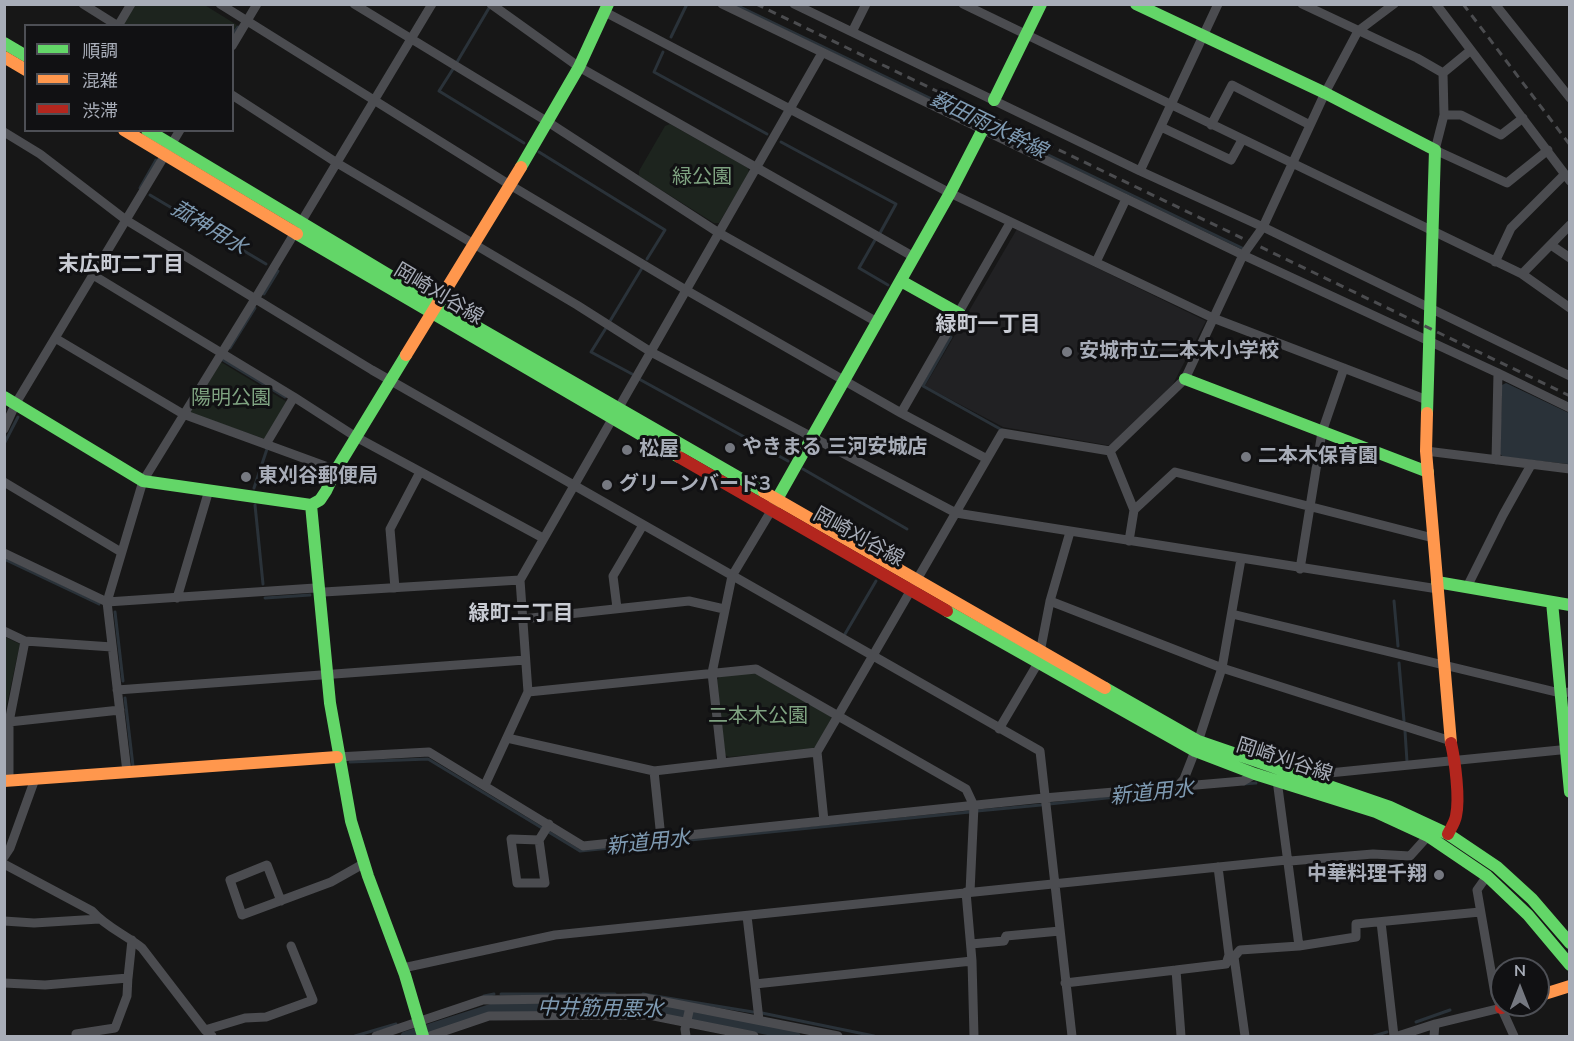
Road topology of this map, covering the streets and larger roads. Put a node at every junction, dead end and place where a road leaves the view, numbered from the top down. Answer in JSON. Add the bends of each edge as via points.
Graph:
{"nodes":[{"id":1,"x":83,"y":4,"type":"edge"},
{"id":2,"x":131,"y":4,"type":"edge"},
{"id":3,"x":220,"y":4,"type":"edge"},
{"id":4,"x":257,"y":4,"type":"edge"},
{"id":5,"x":354,"y":4,"type":"edge"},
{"id":6,"x":432,"y":4,"type":"edge"},
{"id":7,"x":491,"y":4,"type":"edge"},
{"id":8,"x":722,"y":4,"type":"edge"},
{"id":9,"x":794,"y":4,"type":"edge"},
{"id":10,"x":866,"y":4,"type":"edge"},
{"id":11,"x":963,"y":4,"type":"edge"},
{"id":12,"x":1041,"y":4,"type":"edge"},
{"id":13,"x":1136,"y":4,"type":"edge"},
{"id":14,"x":1218,"y":4,"type":"edge"},
{"id":15,"x":1302,"y":4,"type":"edge"},
{"id":16,"x":1394,"y":4,"type":"edge"},
{"id":17,"x":1436,"y":4,"type":"edge"},
{"id":18,"x":1495,"y":4,"type":"edge"},
{"id":19,"x":607,"y":8,"type":"edge"},
{"id":20,"x":247,"y":21,"type":"junction"},
{"id":21,"x":115,"y":24,"type":"edge"},
{"id":22,"x":119,"y":24,"type":"edge"},
{"id":23,"x":1358,"y":31,"type":"junction"},
{"id":24,"x":852,"y":32,"type":"junction"},
{"id":25,"x":1025,"y":36,"type":"junction"},
{"id":26,"x":1203,"y":37,"type":"junction"},
{"id":27,"x":411,"y":40,"type":"junction"},
{"id":28,"x":4,"y":43,"type":"edge"},
{"id":29,"x":234,"y":43,"type":"edge"},
{"id":30,"x":1471,"y":50,"type":"junction"},
{"id":31,"x":822,"y":53,"type":"junction"},
{"id":32,"x":24,"y":55,"type":"edge"},
{"id":33,"x":4,"y":57,"type":"edge"},
{"id":34,"x":579,"y":67,"type":"junction"},
{"id":35,"x":24,"y":69,"type":"edge"},
{"id":36,"x":1443,"y":73,"type":"junction"},
{"id":37,"x":1325,"y":93,"type":"junction"},
{"id":38,"x":234,"y":96,"type":"edge"},
{"id":39,"x":1569,"y":98,"type":"edge"},
{"id":40,"x":994,"y":100,"type":"junction"},
{"id":41,"x":374,"y":101,"type":"junction"},
{"id":42,"x":1171,"y":106,"type":"junction"},
{"id":43,"x":790,"y":109,"type":"junction"},
{"id":44,"x":1444,"y":115,"type":"junction"},
{"id":45,"x":1522,"y":118,"type":"junction"},
{"id":46,"x":548,"y":122,"type":"junction"},
{"id":47,"x":1211,"y":125,"type":"junction"},
{"id":48,"x":1310,"y":125,"type":"junction"},
{"id":49,"x":1161,"y":127,"type":"junction"},
{"id":50,"x":982,"y":129,"type":"junction"},
{"id":51,"x":4,"y":132,"type":"edge"},
{"id":52,"x":128,"y":132,"type":"edge"},
{"id":53,"x":149,"y":132,"type":"edge"},
{"id":54,"x":179,"y":132,"type":"edge"},
{"id":55,"x":1242,"y":140,"type":"junction"},
{"id":56,"x":168,"y":150,"type":"junction"},
{"id":57,"x":1435,"y":150,"type":"junction"},
{"id":58,"x":1548,"y":150,"type":"junction"},
{"id":59,"x":337,"y":163,"type":"junction"},
{"id":60,"x":1293,"y":164,"type":"junction"},
{"id":61,"x":756,"y":168,"type":"junction"},
{"id":62,"x":1140,"y":171,"type":"junction"},
{"id":63,"x":1567,"y":178,"type":"edge"},
{"id":64,"x":510,"y":185,"type":"junction"},
{"id":65,"x":950,"y":193,"type":"junction"},
{"id":66,"x":1126,"y":199,"type":"junction"},
{"id":67,"x":126,"y":220,"type":"junction"},
{"id":68,"x":1010,"y":223,"type":"junction"},
{"id":69,"x":1569,"y":225,"type":"edge"},
{"id":70,"x":298,"y":226,"type":"junction"},
{"id":71,"x":1263,"y":227,"type":"junction"},
{"id":72,"x":1433,"y":231,"type":"junction"},
{"id":73,"x":719,"y":232,"type":"junction"},
{"id":74,"x":474,"y":243,"type":"junction"},
{"id":75,"x":1551,"y":245,"type":"junction"},
{"id":76,"x":1243,"y":255,"type":"junction"},
{"id":77,"x":914,"y":257,"type":"junction"},
{"id":78,"x":1569,"y":258,"type":"edge"},
{"id":79,"x":1096,"y":262,"type":"junction"},
{"id":80,"x":1495,"y":262,"type":"junction"},
{"id":81,"x":1522,"y":274,"type":"junction"},
{"id":82,"x":93,"y":275,"type":"junction"},
{"id":83,"x":901,"y":281,"type":"junction"},
{"id":84,"x":686,"y":290,"type":"junction"},
{"id":85,"x":255,"y":298,"type":"junction"},
{"id":86,"x":1569,"y":308,"type":"edge"},
{"id":87,"x":434,"y":309,"type":"junction"},
{"id":88,"x":1431,"y":310,"type":"junction"},
{"id":89,"x":960,"y":314,"type":"junction"},
{"id":90,"x":1213,"y":318,"type":"junction"},
{"id":91,"x":878,"y":322,"type":"junction"},
{"id":92,"x":56,"y":338,"type":"junction"},
{"id":93,"x":1430,"y":342,"type":"junction"},
{"id":94,"x":651,"y":351,"type":"junction"},
{"id":95,"x":221,"y":352,"type":"junction"},
{"id":96,"x":1344,"y":368,"type":"junction"},
{"id":97,"x":1498,"y":372,"type":"junction"},
{"id":98,"x":1569,"y":376,"type":"edge"},
{"id":99,"x":846,"y":380,"type":"junction"},
{"id":100,"x":1185,"y":380,"type":"junction"},
{"id":101,"x":391,"y":381,"type":"junction"},
{"id":102,"x":4,"y":397,"type":"edge"},
{"id":103,"x":294,"y":397,"type":"junction"},
{"id":104,"x":1427,"y":400,"type":"junction"},
{"id":105,"x":16,"y":403,"type":"junction"},
{"id":106,"x":1569,"y":408,"type":"edge"},
{"id":107,"x":614,"y":413,"type":"junction"},
{"id":108,"x":901,"y":413,"type":"junction"},
{"id":109,"x":183,"y":414,"type":"junction"},
{"id":110,"x":4,"y":429,"type":"edge"},
{"id":111,"x":1322,"y":432,"type":"junction"},
{"id":112,"x":812,"y":436,"type":"junction"},
{"id":113,"x":356,"y":437,"type":"junction"},
{"id":114,"x":266,"y":444,"type":"junction"},
{"id":115,"x":1110,"y":451,"type":"junction"},
{"id":116,"x":1426,"y":451,"type":"junction"},
{"id":117,"x":987,"y":459,"type":"junction"},
{"id":118,"x":1496,"y":460,"type":"junction"},
{"id":119,"x":1531,"y":465,"type":"junction"},
{"id":120,"x":1569,"y":469,"type":"edge"},
{"id":121,"x":336,"y":471,"type":"junction"},
{"id":122,"x":420,"y":472,"type":"junction"},
{"id":123,"x":1428,"y":472,"type":"junction"},
{"id":124,"x":142,"y":481,"type":"junction"},
{"id":125,"x":4,"y":482,"type":"edge"},
{"id":126,"x":573,"y":485,"type":"junction"},
{"id":127,"x":209,"y":490,"type":"junction"},
{"id":128,"x":311,"y":505,"type":"junction"},
{"id":129,"x":774,"y":506,"type":"junction"},
{"id":130,"x":1310,"y":506,"type":"junction"},
{"id":131,"x":1134,"y":510,"type":"junction"},
{"id":132,"x":956,"y":513,"type":"junction"},
{"id":133,"x":643,"y":525,"type":"junction"},
{"id":134,"x":1070,"y":532,"type":"junction"},
{"id":135,"x":543,"y":538,"type":"junction"},
{"id":136,"x":1433,"y":538,"type":"junction"},
{"id":137,"x":1129,"y":541,"type":"junction"},
{"id":138,"x":121,"y":552,"type":"junction"},
{"id":139,"x":4,"y":554,"type":"edge"},
{"id":140,"x":1241,"y":559,"type":"junction"},
{"id":141,"x":1300,"y":569,"type":"junction"},
{"id":142,"x":732,"y":576,"type":"junction"},
{"id":143,"x":520,"y":580,"type":"junction"},
{"id":144,"x":914,"y":585,"type":"junction"},
{"id":145,"x":1437,"y":586,"type":"junction"},
{"id":146,"x":1467,"y":587,"type":"junction"},
{"id":147,"x":395,"y":588,"type":"junction"},
{"id":148,"x":319,"y":590,"type":"junction"},
{"id":149,"x":177,"y":598,"type":"junction"},
{"id":150,"x":1050,"y":601,"type":"junction"},
{"id":151,"x":107,"y":602,"type":"junction"},
{"id":152,"x":1552,"y":602,"type":"junction"},
{"id":153,"x":1569,"y":605,"type":"edge"},
{"id":154,"x":617,"y":608,"type":"junction"},
{"id":155,"x":724,"y":609,"type":"junction"},
{"id":156,"x":1232,"y":614,"type":"junction"},
{"id":157,"x":522,"y":619,"type":"junction"},
{"id":158,"x":4,"y":631,"type":"edge"},
{"id":159,"x":25,"y":641,"type":"junction"},
{"id":160,"x":112,"y":647,"type":"junction"},
{"id":161,"x":874,"y":657,"type":"junction"},
{"id":162,"x":1039,"y":658,"type":"junction"},
{"id":163,"x":525,"y":660,"type":"junction"},
{"id":164,"x":1445,"y":666,"type":"junction"},
{"id":165,"x":1222,"y":668,"type":"junction"},
{"id":166,"x":711,"y":673,"type":"junction"},
{"id":167,"x":328,"y":674,"type":"junction"},
{"id":168,"x":117,"y":690,"type":"junction"},
{"id":169,"x":528,"y":692,"type":"junction"},
{"id":170,"x":1565,"y":692,"type":"edge"},
{"id":171,"x":120,"y":710,"type":"junction"},
{"id":172,"x":840,"y":715,"type":"junction"},
{"id":173,"x":7,"y":720,"type":"edge"},
{"id":174,"x":999,"y":729,"type":"junction"},
{"id":175,"x":507,"y":738,"type":"junction"},
{"id":176,"x":1451,"y":741,"type":"junction"},
{"id":177,"x":1197,"y":746,"type":"junction"},
{"id":178,"x":1567,"y":750,"type":"edge"},
{"id":179,"x":817,"y":753,"type":"junction"},
{"id":180,"x":7,"y":757,"type":"edge"},
{"id":181,"x":338,"y":758,"type":"junction"},
{"id":182,"x":1455,"y":760,"type":"junction"},
{"id":183,"x":722,"y":763,"type":"junction"},
{"id":184,"x":127,"y":771,"type":"junction"},
{"id":185,"x":654,"y":771,"type":"junction"},
{"id":186,"x":1255,"y":774,"type":"junction"},
{"id":187,"x":35,"y":779,"type":"junction"},
{"id":188,"x":1277,"y":780,"type":"junction"},
{"id":189,"x":7,"y":781,"type":"edge"},
{"id":190,"x":1314,"y":782,"type":"junction"},
{"id":191,"x":485,"y":785,"type":"junction"},
{"id":192,"x":1177,"y":787,"type":"junction"},
{"id":193,"x":1569,"y":792,"type":"edge"},
{"id":194,"x":1044,"y":798,"type":"junction"},
{"id":195,"x":974,"y":806,"type":"junction"},
{"id":196,"x":824,"y":821,"type":"junction"},
{"id":197,"x":545,"y":831,"type":"junction"},
{"id":198,"x":1448,"y":834,"type":"junction"},
{"id":199,"x":1428,"y":836,"type":"junction"},
{"id":200,"x":660,"y":838,"type":"junction"},
{"id":201,"x":4,"y":857,"type":"edge"},
{"id":202,"x":1287,"y":860,"type":"junction"},
{"id":203,"x":4,"y":864,"type":"edge"},
{"id":204,"x":363,"y":864,"type":"junction"},
{"id":205,"x":1218,"y":867,"type":"junction"},
{"id":206,"x":1486,"y":876,"type":"junction"},
{"id":207,"x":1055,"y":884,"type":"junction"},
{"id":208,"x":968,"y":892,"type":"junction"},
{"id":209,"x":281,"y":901,"type":"junction"},
{"id":210,"x":1480,"y":912,"type":"junction"},
{"id":211,"x":747,"y":915,"type":"junction"},
{"id":212,"x":99,"y":919,"type":"junction"},
{"id":213,"x":4,"y":921,"type":"edge"},
{"id":214,"x":1381,"y":922,"type":"junction"},
{"id":215,"x":1060,"y":931,"type":"junction"},
{"id":216,"x":132,"y":940,"type":"junction"},
{"id":217,"x":1569,"y":943,"type":"edge"},
{"id":218,"x":971,"y":944,"type":"junction"},
{"id":219,"x":291,"y":946,"type":"dead end"},
{"id":220,"x":1299,"y":946,"type":"junction"},
{"id":221,"x":1232,"y":956,"type":"junction"},
{"id":222,"x":972,"y":961,"type":"junction"},
{"id":223,"x":1569,"y":965,"type":"edge"},
{"id":224,"x":1490,"y":967,"type":"edge"},
{"id":225,"x":403,"y":968,"type":"junction"},
{"id":226,"x":1176,"y":970,"type":"junction"},
{"id":227,"x":128,"y":976,"type":"junction"},
{"id":228,"x":4,"y":983,"type":"edge"},
{"id":229,"x":1065,"y":983,"type":"junction"},
{"id":230,"x":755,"y":984,"type":"junction"},
{"id":231,"x":1569,"y":986,"type":"edge"},
{"id":232,"x":1550,"y":992,"type":"edge"},
{"id":233,"x":690,"y":1007,"type":"junction"},
{"id":234,"x":1490,"y":1010,"type":"edge"},
{"id":235,"x":1508,"y":1017,"type":"edge"},
{"id":236,"x":759,"y":1020,"type":"junction"},
{"id":237,"x":686,"y":1023,"type":"junction"},
{"id":238,"x":1435,"y":1024,"type":"junction"},
{"id":239,"x":423,"y":1032,"type":"edge"},
{"id":240,"x":208,"y":1033,"type":"edge"},
{"id":241,"x":76,"y":1034,"type":"dead end"},
{"id":242,"x":376,"y":1036,"type":"edge"},
{"id":243,"x":686,"y":1036,"type":"edge"},
{"id":244,"x":754,"y":1036,"type":"edge"},
{"id":245,"x":838,"y":1036,"type":"edge"},
{"id":246,"x":974,"y":1036,"type":"edge"},
{"id":247,"x":1072,"y":1036,"type":"edge"},
{"id":248,"x":1181,"y":1036,"type":"edge"},
{"id":249,"x":1245,"y":1036,"type":"edge"},
{"id":250,"x":1396,"y":1036,"type":"edge"},
{"id":251,"x":1434,"y":1036,"type":"edge"},
{"id":252,"x":1514,"y":1036,"type":"edge"}],
"edges":[{"from":1,"to":21,"type":"street"},
{"from":2,"to":22,"type":"street"},
{"from":3,"to":20,"type":"street"},
{"from":4,"to":20,"type":"street"},
{"from":5,"to":27,"type":"street"},
{"from":6,"to":27,"type":"street"},
{"from":7,"to":34,"type":"street"},
{"from":8,"to":31,"type":"street"},
{"from":9,"to":24,"type":"street"},
{"from":10,"to":24,"type":"street"},
{"from":11,"to":25,"type":"street"},
{"from":12,"to":25,"type":"street"},
{"from":13,"to":26,"type":"street"},
{"from":14,"to":26,"type":"street"},
{"from":15,"to":23,"type":"street"},
{"from":16,"to":23,"type":"street"},
{"from":17,"to":30,"type":"street"},
{"from":18,"to":39,"type":"street"},
{"from":19,"to":34,"type":"street"},
{"from":19,"to":43,"type":"street"},
{"from":20,"to":29,"type":"street"},
{"from":20,"to":41,"type":"street"},
{"from":23,"to":36,"type":"street"},
{"from":23,"to":37,"type":"street"},
{"from":24,"to":40,"type":"street"},
{"from":25,"to":40,"type":"street"},
{"from":25,"to":42,"type":"street"},
{"from":26,"to":37,"type":"street"},
{"from":26,"to":42,"type":"street"},
{"from":27,"to":41,"type":"street"},
{"from":27,"to":46,"type":"street"},
{"from":28,"to":32,"type":"street"},
{"from":30,"to":36,"type":"street"},
{"from":30,"to":45,"type":"street"},
{"from":31,"to":43,"type":"street"},
{"from":31,"to":50,"type":"street"},
{"from":33,"to":35,"type":"street"},
{"from":34,"to":46,"type":"street"},
{"from":34,"to":61,"type":"street"},
{"from":36,"to":44,"type":"street"},
{"from":37,"to":48,"type":"street"},
{"from":37,"to":57,"type":"street"},
{"from":38,"to":59,"type":"street"},
{"from":40,"to":62,"type":"street"},
{"from":41,"to":59,"type":"street"},
{"from":41,"to":64,"type":"street"},
{"from":42,"to":47,"type":"street"},
{"from":42,"to":49,"type":"street"},
{"from":43,"to":61,"type":"street"},
{"from":43,"to":65,"type":"street"},
{"from":44,"to":45,"type":"street","via":[[1461,115],[1501,135]]},
{"from":44,"to":57,"type":"street"},
{"from":45,"to":58,"type":"street"},
{"from":46,"to":64,"type":"street"},
{"from":46,"to":73,"type":"street"},
{"from":47,"to":48,"type":"street","via":[[1232,85]]},
{"from":47,"to":55,"type":"street"},
{"from":48,"to":60,"type":"street"},
{"from":49,"to":55,"type":"street","via":[[1231,160]]},
{"from":49,"to":62,"type":"street"},
{"from":50,"to":65,"type":"street"},
{"from":50,"to":66,"type":"street"},
{"from":51,"to":67,"type":"street","via":[[40,154]]},
{"from":52,"to":56,"type":"street","name":"岡崎刈谷線"},
{"from":53,"to":56,"type":"street","name":"岡崎刈谷線"},
{"from":54,"to":56,"type":"street"},
{"from":55,"to":60,"type":"street"},
{"from":56,"to":67,"type":"street"},
{"from":56,"to":70,"type":"street","name":"岡崎刈谷線"},
{"from":57,"to":58,"type":"street","via":[[1508,183]]},
{"from":57,"to":72,"type":"street"},
{"from":58,"to":63,"type":"street"},
{"from":59,"to":70,"type":"street"},
{"from":59,"to":74,"type":"street"},
{"from":60,"to":71,"type":"street"},
{"from":60,"to":72,"type":"street"},
{"from":61,"to":73,"type":"street"},
{"from":61,"to":77,"type":"street"},
{"from":62,"to":71,"type":"street"},
{"from":63,"to":80,"type":"street","via":[[1510,228]]},
{"from":64,"to":74,"type":"street"},
{"from":64,"to":84,"type":"street"},
{"from":65,"to":68,"type":"street"},
{"from":65,"to":77,"type":"street"},
{"from":66,"to":76,"type":"street"},
{"from":66,"to":79,"type":"street"},
{"from":67,"to":82,"type":"street"},
{"from":67,"to":85,"type":"street"},
{"from":68,"to":79,"type":"street"},
{"from":68,"to":89,"type":"street"},
{"from":69,"to":75,"type":"street"},
{"from":70,"to":85,"type":"street"},
{"from":70,"to":87,"type":"street","name":"岡崎刈谷線"},
{"from":71,"to":76,"type":"street"},
{"from":71,"to":88,"type":"street"},
{"from":72,"to":80,"type":"street"},
{"from":72,"to":88,"type":"street"},
{"from":73,"to":84,"type":"street"},
{"from":73,"to":91,"type":"street"},
{"from":74,"to":87,"type":"street"},
{"from":74,"to":94,"type":"street"},
{"from":75,"to":78,"type":"street"},
{"from":75,"to":81,"type":"street"},
{"from":76,"to":90,"type":"street"},
{"from":76,"to":93,"type":"street"},
{"from":77,"to":83,"type":"street"},
{"from":79,"to":90,"type":"street"},
{"from":80,"to":81,"type":"street"},
{"from":81,"to":86,"type":"street"},
{"from":82,"to":92,"type":"street"},
{"from":82,"to":95,"type":"street"},
{"from":83,"to":89,"type":"street"},
{"from":83,"to":91,"type":"street"},
{"from":84,"to":94,"type":"street"},
{"from":84,"to":99,"type":"street"},
{"from":85,"to":95,"type":"street"},
{"from":85,"to":101,"type":"street"},
{"from":87,"to":101,"type":"street"},
{"from":87,"to":107,"type":"street","name":"岡崎刈谷線"},
{"from":88,"to":93,"type":"street"},
{"from":88,"to":98,"type":"street"},
{"from":89,"to":108,"type":"street"},
{"from":90,"to":96,"type":"street"},
{"from":90,"to":100,"type":"street"},
{"from":91,"to":99,"type":"street"},
{"from":92,"to":105,"type":"street"},
{"from":92,"to":109,"type":"street"},
{"from":93,"to":97,"type":"street"},
{"from":93,"to":104,"type":"street"},
{"from":94,"to":107,"type":"street"},
{"from":94,"to":112,"type":"street"},
{"from":95,"to":103,"type":"street"},
{"from":95,"to":109,"type":"street"},
{"from":96,"to":104,"type":"street"},
{"from":96,"to":111,"type":"street"},
{"from":97,"to":106,"type":"street"},
{"from":97,"to":118,"type":"street"},
{"from":99,"to":108,"type":"street"},
{"from":99,"to":112,"type":"street"},
{"from":100,"to":111,"type":"street"},
{"from":100,"to":115,"type":"street"},
{"from":101,"to":113,"type":"street"},
{"from":101,"to":126,"type":"street"},
{"from":102,"to":105,"type":"street"},
{"from":103,"to":113,"type":"street"},
{"from":103,"to":114,"type":"street"},
{"from":104,"to":116,"type":"street"},
{"from":105,"to":110,"type":"street"},
{"from":105,"to":124,"type":"street"},
{"from":107,"to":126,"type":"street"},
{"from":107,"to":129,"type":"street","name":"岡崎刈谷線"},
{"from":108,"to":117,"type":"street"},
{"from":109,"to":114,"type":"street"},
{"from":109,"to":124,"type":"street"},
{"from":111,"to":123,"type":"street"},
{"from":111,"to":130,"type":"street"},
{"from":112,"to":129,"type":"street"},
{"from":112,"to":132,"type":"street"},
{"from":113,"to":121,"type":"street"},
{"from":113,"to":122,"type":"street"},
{"from":114,"to":121,"type":"street"},
{"from":115,"to":117,"type":"street","via":[[1002,433]]},
{"from":115,"to":131,"type":"street"},
{"from":116,"to":118,"type":"street"},
{"from":116,"to":123,"type":"street"},
{"from":117,"to":132,"type":"street"},
{"from":118,"to":119,"type":"street"},
{"from":119,"to":120,"type":"street"},
{"from":119,"to":146,"type":"street"},
{"from":121,"to":128,"type":"street","via":[[322,500]]},
{"from":122,"to":135,"type":"street"},
{"from":122,"to":147,"type":"street","via":[[390,529]]},
{"from":123,"to":136,"type":"street"},
{"from":124,"to":127,"type":"street"},
{"from":124,"to":138,"type":"street"},
{"from":125,"to":138,"type":"street"},
{"from":126,"to":133,"type":"street"},
{"from":126,"to":135,"type":"street"},
{"from":127,"to":128,"type":"street"},
{"from":127,"to":149,"type":"street"},
{"from":128,"to":148,"type":"street"},
{"from":129,"to":142,"type":"street"},
{"from":129,"to":144,"type":"street","name":"岡崎刈谷線"},
{"from":130,"to":131,"type":"street","via":[[1175,472]]},
{"from":130,"to":136,"type":"street"},
{"from":130,"to":141,"type":"street"},
{"from":131,"to":137,"type":"street"},
{"from":132,"to":134,"type":"street"},
{"from":132,"to":144,"type":"street"},
{"from":133,"to":142,"type":"street"},
{"from":133,"to":154,"type":"street","via":[[613,576]]},
{"from":134,"to":137,"type":"street"},
{"from":134,"to":150,"type":"street"},
{"from":135,"to":143,"type":"street"},
{"from":136,"to":145,"type":"street"},
{"from":137,"to":140,"type":"street"},
{"from":138,"to":151,"type":"street"},
{"from":139,"to":151,"type":"street"},
{"from":140,"to":141,"type":"street"},
{"from":140,"to":156,"type":"street"},
{"from":141,"to":145,"type":"street"},
{"from":142,"to":155,"type":"street"},
{"from":142,"to":161,"type":"street"},
{"from":143,"to":147,"type":"street"},
{"from":143,"to":157,"type":"street"},
{"from":144,"to":161,"type":"street"},
{"from":144,"to":162,"type":"street","name":"岡崎刈谷線"},
{"from":145,"to":146,"type":"street"},
{"from":145,"to":164,"type":"street"},
{"from":146,"to":152,"type":"street"},
{"from":147,"to":148,"type":"street"},
{"from":148,"to":149,"type":"street"},
{"from":148,"to":167,"type":"street"},
{"from":149,"to":151,"type":"street"},
{"from":150,"to":162,"type":"street"},
{"from":150,"to":165,"type":"street"},
{"from":151,"to":160,"type":"street"},
{"from":152,"to":153,"type":"street"},
{"from":152,"to":170,"type":"street"},
{"from":154,"to":155,"type":"street","via":[[689,601]]},
{"from":154,"to":157,"type":"street"},
{"from":155,"to":166,"type":"street"},
{"from":156,"to":164,"type":"street"},
{"from":156,"to":165,"type":"street"},
{"from":157,"to":163,"type":"street"},
{"from":158,"to":159,"type":"street"},
{"from":159,"to":160,"type":"street"},
{"from":159,"to":173,"type":"street"},
{"from":160,"to":168,"type":"street"},
{"from":161,"to":172,"type":"street"},
{"from":161,"to":174,"type":"street"},
{"from":162,"to":174,"type":"street"},
{"from":162,"to":177,"type":"street","name":"岡崎刈谷線"},
{"from":163,"to":167,"type":"street"},
{"from":163,"to":169,"type":"street"},
{"from":164,"to":170,"type":"street"},
{"from":164,"to":176,"type":"street"},
{"from":165,"to":176,"type":"street"},
{"from":165,"to":177,"type":"street"},
{"from":166,"to":169,"type":"street"},
{"from":166,"to":172,"type":"street","via":[[756,669]]},
{"from":166,"to":183,"type":"street"},
{"from":167,"to":168,"type":"street"},
{"from":167,"to":181,"type":"street"},
{"from":168,"to":171,"type":"street"},
{"from":169,"to":175,"type":"street"},
{"from":170,"to":178,"type":"street"},
{"from":171,"to":173,"type":"street"},
{"from":171,"to":184,"type":"street"},
{"from":172,"to":179,"type":"street"},
{"from":172,"to":195,"type":"street","via":[[966,789]]},
{"from":173,"to":180,"type":"street"},
{"from":174,"to":194,"type":"street","via":[[1040,751]]},
{"from":175,"to":185,"type":"street"},
{"from":175,"to":191,"type":"street"},
{"from":176,"to":182,"type":"street"},
{"from":177,"to":186,"type":"street","name":"岡崎刈谷線"},
{"from":177,"to":190,"type":"street","name":"岡崎刈谷線"},
{"from":177,"to":192,"type":"street"},
{"from":178,"to":182,"type":"street"},
{"from":178,"to":193,"type":"street"},
{"from":179,"to":183,"type":"street"},
{"from":179,"to":196,"type":"street"},
{"from":180,"to":189,"type":"street"},
{"from":181,"to":184,"type":"street"},
{"from":181,"to":191,"type":"street","via":[[429,752]]},
{"from":181,"to":204,"type":"street"},
{"from":182,"to":190,"type":"street","via":[[1319,774]]},
{"from":182,"to":198,"type":"street","via":[[1456,817]]},
{"from":183,"to":185,"type":"street"},
{"from":184,"to":187,"type":"street"},
{"from":185,"to":200,"type":"street"},
{"from":186,"to":188,"type":"street","name":"岡崎刈谷線"},
{"from":186,"to":192,"type":"street","via":[[1243,781]]},
{"from":187,"to":189,"type":"street"},
{"from":187,"to":201,"type":"street"},
{"from":188,"to":199,"type":"street","name":"岡崎刈谷線","via":[[1376,812]]},
{"from":188,"to":202,"type":"street"},
{"from":190,"to":198,"type":"street","name":"岡崎刈谷線","via":[[1390,807]]},
{"from":191,"to":197,"type":"street"},
{"from":192,"to":194,"type":"street"},
{"from":194,"to":195,"type":"street"},
{"from":194,"to":207,"type":"street"},
{"from":195,"to":196,"type":"street"},
{"from":195,"to":208,"type":"street"},
{"from":196,"to":200,"type":"street"},
{"from":197,"to":197,"type":"street","via":[[512,839],[517,883],[545,883]]},
{"from":197,"to":200,"type":"street","via":[[583,846]]},
{"from":198,"to":217,"type":"street","name":"岡崎刈谷線","via":[[1497,867],[1532,899]]},
{"from":199,"to":202,"type":"street","via":[[1410,856],[1373,854]]},
{"from":199,"to":206,"type":"street","name":"岡崎刈谷線"},
{"from":202,"to":205,"type":"street"},
{"from":202,"to":220,"type":"street"},
{"from":203,"to":212,"type":"street","via":[[92,911]]},
{"from":204,"to":209,"type":"street","via":[[331,882]]},
{"from":204,"to":225,"type":"street"},
{"from":205,"to":207,"type":"street"},
{"from":205,"to":221,"type":"street"},
{"from":206,"to":210,"type":"street","via":[[1477,890]]},
{"from":206,"to":223,"type":"street","name":"岡崎刈谷線","via":[[1528,915]]},
{"from":207,"to":208,"type":"street"},
{"from":207,"to":215,"type":"street"},
{"from":208,"to":211,"type":"street"},
{"from":208,"to":218,"type":"street"},
{"from":209,"to":209,"type":"street","via":[[242,915],[230,880],[267,865]]},
{"from":210,"to":214,"type":"street"},
{"from":210,"to":224,"type":"street"},
{"from":211,"to":225,"type":"street","via":[[555,935]]},
{"from":211,"to":230,"type":"street"},
{"from":212,"to":213,"type":"street"},
{"from":212,"to":216,"type":"street"},
{"from":214,"to":220,"type":"street","via":[[1356,924],[1356,938]]},
{"from":214,"to":250,"type":"street"},
{"from":215,"to":218,"type":"street"},
{"from":215,"to":229,"type":"street"},
{"from":216,"to":227,"type":"street"},
{"from":216,"to":240,"type":"street"},
{"from":218,"to":222,"type":"street"},
{"from":219,"to":240,"type":"street","via":[[313,1000],[266,1017],[245,1018]]},
{"from":220,"to":221,"type":"street","via":[[1240,950]]},
{"from":221,"to":226,"type":"street","via":[[1226,964]]},
{"from":221,"to":249,"type":"street"},
{"from":222,"to":230,"type":"street"},
{"from":222,"to":246,"type":"street"},
{"from":225,"to":239,"type":"street"},
{"from":226,"to":229,"type":"street"},
{"from":226,"to":248,"type":"street"},
{"from":227,"to":228,"type":"street","via":[[45,985]]},
{"from":227,"to":241,"type":"street","via":[[127,996],[115,1028]]},
{"from":229,"to":247,"type":"street"},
{"from":230,"to":236,"type":"street"},
{"from":231,"to":232,"type":"street"},
{"from":233,"to":236,"type":"street"},
{"from":233,"to":237,"type":"street"},
{"from":233,"to":239,"type":"street","via":[[645,999],[483,1000]]},
{"from":234,"to":238,"type":"street"},
{"from":235,"to":252,"type":"street"},
{"from":236,"to":245,"type":"street"},
{"from":237,"to":239,"type":"street","via":[[649,1015],[489,1016]]},
{"from":237,"to":243,"type":"street"},
{"from":237,"to":244,"type":"street"},
{"from":238,"to":250,"type":"street"},
{"from":238,"to":251,"type":"street"},
{"from":239,"to":242,"type":"street"}]}
